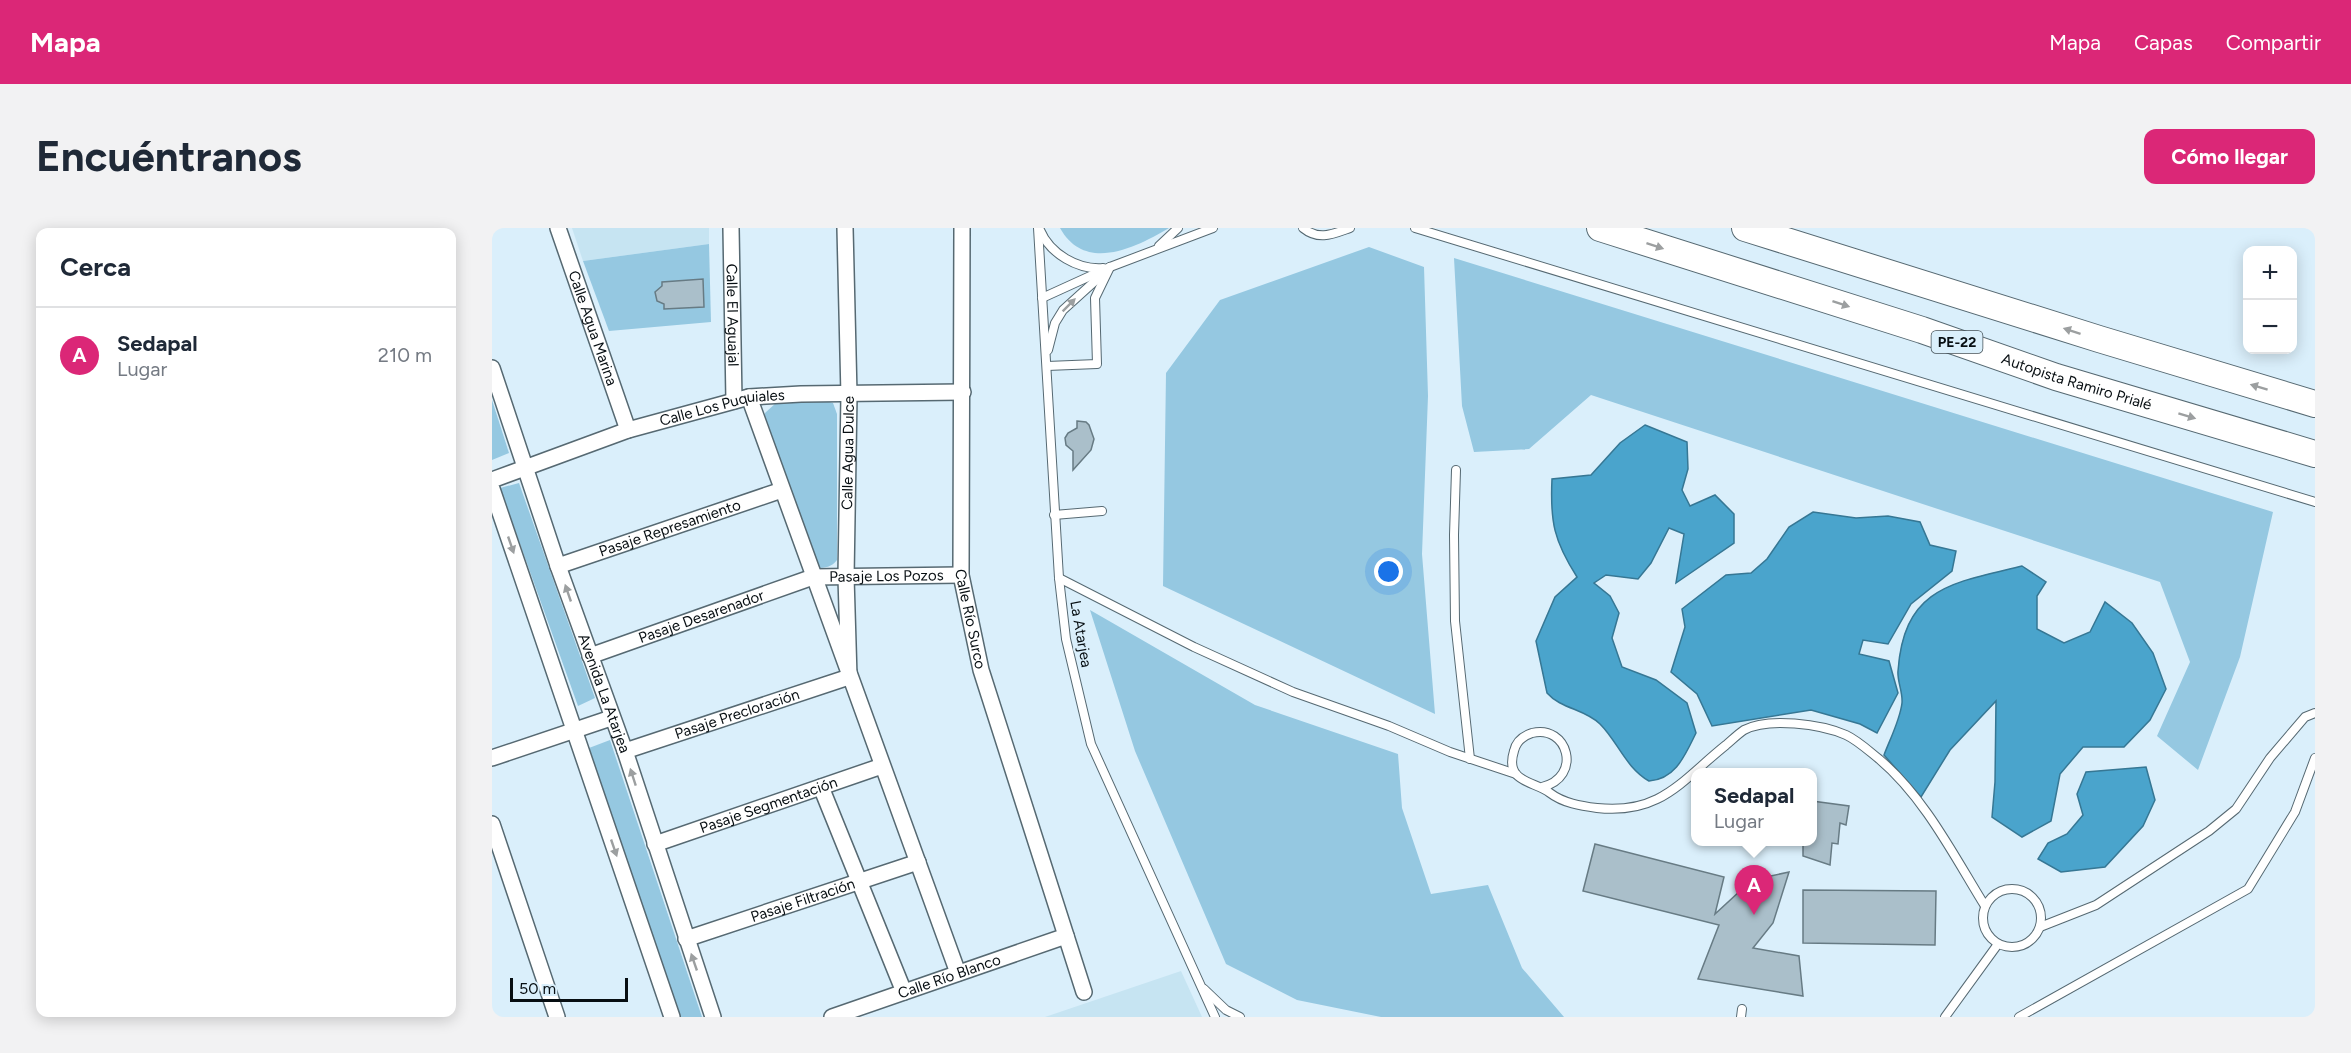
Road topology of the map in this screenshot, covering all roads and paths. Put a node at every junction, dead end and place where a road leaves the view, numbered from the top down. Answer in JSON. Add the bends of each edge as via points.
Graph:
{"nodes":[{"id":1,"x":558,"y":228,"type":"edge"},
{"id":2,"x":731,"y":228,"type":"edge"},
{"id":3,"x":845,"y":228,"type":"edge"},
{"id":4,"x":962,"y":228,"type":"edge"},
{"id":5,"x":1039,"y":228,"type":"edge"},
{"id":6,"x":1178,"y":228,"type":"edge"},
{"id":7,"x":1213,"y":228,"type":"edge"},
{"id":8,"x":1303,"y":228,"type":"edge"},
{"id":9,"x":1350,"y":228,"type":"edge"},
{"id":10,"x":1415,"y":228,"type":"edge"},
{"id":11,"x":1600,"y":228,"type":"edge"},
{"id":12,"x":1745,"y":228,"type":"edge"},
{"id":13,"x":1156,"y":249,"type":"junction"},
{"id":14,"x":1110,"y":267,"type":"junction"},
{"id":15,"x":1042,"y":298,"type":"junction"},
{"id":16,"x":1046,"y":355,"type":"junction"},
{"id":17,"x":1047,"y":366,"type":"junction"},
{"id":18,"x":492,"y":369,"type":"edge"},
{"id":19,"x":963,"y":392,"type":"junction"},
{"id":20,"x":849,"y":394,"type":"junction"},
{"id":21,"x":749,"y":397,"type":"junction"},
{"id":22,"x":734,"y":401,"type":"junction"},
{"id":23,"x":2315,"y":404,"type":"edge"},
{"id":24,"x":628,"y":430,"type":"junction"},
{"id":25,"x":2315,"y":454,"type":"edge"},
{"id":26,"x":524,"y":467,"type":"junction"},
{"id":27,"x":1456,"y":470,"type":"dead end"},
{"id":28,"x":492,"y":480,"type":"edge"},
{"id":29,"x":492,"y":489,"type":"edge"},
{"id":30,"x":782,"y":490,"type":"junction"},
{"id":31,"x":2315,"y":502,"type":"edge"},
{"id":32,"x":1101,"y":511,"type":"dead end"},
{"id":33,"x":1054,"y":515,"type":"junction"},
{"id":34,"x":558,"y":566,"type":"junction"},
{"id":35,"x":961,"y":575,"type":"junction"},
{"id":36,"x":846,"y":576,"type":"junction"},
{"id":37,"x":813,"y":577,"type":"junction"},
{"id":38,"x":1059,"y":578,"type":"junction"},
{"id":39,"x":590,"y":656,"type":"junction"},
{"id":40,"x":849,"y":677,"type":"junction"},
{"id":41,"x":2315,"y":714,"type":"edge"},
{"id":42,"x":611,"y":718,"type":"junction"},
{"id":43,"x":574,"y":731,"type":"junction"},
{"id":44,"x":625,"y":751,"type":"junction"},
{"id":45,"x":492,"y":758,"type":"edge"},
{"id":46,"x":2315,"y":758,"type":"edge"},
{"id":47,"x":1470,"y":759,"type":"junction"},
{"id":48,"x":882,"y":766,"type":"junction"},
{"id":49,"x":1700,"y":768,"type":"edge"},
{"id":50,"x":1516,"y":774,"type":"junction"},
{"id":51,"x":1691,"y":776,"type":"edge"},
{"id":52,"x":821,"y":787,"type":"junction"},
{"id":53,"x":1542,"y":787,"type":"junction"},
{"id":54,"x":492,"y":824,"type":"edge"},
{"id":55,"x":656,"y":844,"type":"junction"},
{"id":56,"x":918,"y":862,"type":"junction"},
{"id":57,"x":859,"y":881,"type":"junction"},
{"id":58,"x":1985,"y":906,"type":"junction"},
{"id":59,"x":2040,"y":927,"type":"junction"},
{"id":60,"x":1066,"y":936,"type":"junction"},
{"id":61,"x":686,"y":939,"type":"junction"},
{"id":62,"x":1998,"y":944,"type":"junction"},
{"id":63,"x":958,"y":973,"type":"junction"},
{"id":64,"x":1200,"y":986,"type":"junction"},
{"id":65,"x":904,"y":992,"type":"junction"},
{"id":66,"x":1084,"y":992,"type":"dead end"},
{"id":67,"x":557,"y":1017,"type":"edge"},
{"id":68,"x":672,"y":1017,"type":"edge"},
{"id":69,"x":713,"y":1017,"type":"edge"},
{"id":70,"x":832,"y":1017,"type":"edge"},
{"id":71,"x":1215,"y":1017,"type":"edge"},
{"id":72,"x":1240,"y":1017,"type":"edge"},
{"id":73,"x":1945,"y":1017,"type":"edge"},
{"id":74,"x":2019,"y":1017,"type":"edge"}],
"edges":[{"from":1,"to":24,"type":"street","name":"Calle Agua Marina"},
{"from":2,"to":22,"type":"street","name":"Calle El Aguajal"},
{"from":3,"to":20,"type":"street","name":"Calle Agua Dulce"},
{"from":4,"to":19,"type":"street","name":"Calle Río Surco"},
{"from":5,"to":14,"type":"lane","via":[[1050,246],[1070,262]]},
{"from":5,"to":15,"type":"lane","name":"La Atarjea"},
{"from":6,"to":13,"type":"lane"},
{"from":7,"to":13,"type":"lane"},
{"from":8,"to":9,"type":"lane","via":[[1317,236]]},
{"from":10,"to":31,"type":"lane"},
{"from":11,"to":25,"type":"highway","name":"Autopista Ramiro Prialé","number":"PE-22","one_way":true,"via":[[2056,376]]},
{"from":23,"to":12,"type":"highway","one_way":true},
{"from":13,"to":14,"type":"lane"},
{"from":14,"to":15,"type":"lane"},
{"from":16,"to":14,"type":"lane","one_way":true,"via":[[1063,310]]},
{"from":14,"to":17,"type":"lane","via":[[1095,298],[1097,364]]},
{"from":15,"to":16,"type":"lane","name":"La Atarjea"},
{"from":16,"to":17,"type":"lane","name":"La Atarjea"},
{"from":17,"to":33,"type":"lane","name":"La Atarjea"},
{"from":18,"to":26,"type":"street","name":"Avenida La Atarjea"},
{"from":19,"to":20,"type":"street","name":"Calle Los Puquiales"},
{"from":19,"to":35,"type":"street","name":"Calle Río Surco"},
{"from":20,"to":21,"type":"street","name":"Calle Los Puquiales"},
{"from":20,"to":36,"type":"street","name":"Calle Agua Dulce"},
{"from":21,"to":22,"type":"street","name":"Calle Los Puquiales"},
{"from":21,"to":30,"type":"street","name":"Calle Agua Dulce"},
{"from":22,"to":24,"type":"street","name":"Calle Los Puquiales"},
{"from":24,"to":26,"type":"street","name":"Calle Los Puquiales"},
{"from":26,"to":28,"type":"street","name":"Calle Los Puquiales"},
{"from":26,"to":34,"type":"street","name":"Avenida La Atarjea"},
{"from":27,"to":47,"type":"lane","via":[[1455,621]]},
{"from":29,"to":43,"type":"street","one_way":true},
{"from":30,"to":34,"type":"street","name":"Pasaje Represamiento"},
{"from":30,"to":37,"type":"street","name":"Calle Agua Dulce"},
{"from":32,"to":33,"type":"lane"},
{"from":33,"to":38,"type":"lane","name":"La Atarjea"},
{"from":39,"to":34,"type":"street","name":"Avenida La Atarjea","one_way":true},
{"from":35,"to":36,"type":"street","name":"Pasaje Los Pozos"},
{"from":35,"to":60,"type":"street","name":"Calle Río Surco","via":[[981,670]]},
{"from":36,"to":37,"type":"street","name":"Pasaje Los Pozos"},
{"from":36,"to":40,"type":"street","name":"Calle Agua Dulce"},
{"from":37,"to":39,"type":"street","name":"Pasaje Desarenador"},
{"from":37,"to":40,"type":"street","name":"Calle Agua Dulce"},
{"from":38,"to":47,"type":"lane","via":[[1293,692]]},
{"from":38,"to":64,"type":"lane","name":"La Atarjea","via":[[1066,639],[1091,744]]},
{"from":39,"to":42,"type":"street","name":"Avenida La Atarjea"},
{"from":40,"to":44,"type":"street","name":"Pasaje Precloración"},
{"from":40,"to":48,"type":"street","name":"Calle Agua Dulce"},
{"from":41,"to":59,"type":"lane","via":[[2305,717],[2236,809],[2209,831],[2096,905]]},
{"from":42,"to":43,"type":"street"},
{"from":42,"to":44,"type":"street","name":"Avenida La Atarjea"},
{"from":43,"to":45,"type":"street"},
{"from":43,"to":68,"type":"street","one_way":true},
{"from":55,"to":44,"type":"street","name":"Avenida La Atarjea","one_way":true},
{"from":46,"to":74,"type":"lane","via":[[2295,812],[2248,889]]},
{"from":47,"to":50,"type":"lane"},
{"from":48,"to":52,"type":"street","name":"Pasaje Segmentación"},
{"from":48,"to":56,"type":"street","name":"Calle Agua Dulce"},
{"from":49,"to":58,"type":"lane","via":[[1745,729],[1780,722],[1808,724],[1846,735],[1880,760],[1934,822]]},
{"from":50,"to":53,"type":"lane","via":[[1532,786]]},
{"from":50,"to":53,"type":"lane","via":[[1512,757],[1519,741],[1534,733],[1552,735],[1564,747],[1567,765],[1558,780]]},
{"from":51,"to":53,"type":"lane","via":[[1671,793],[1624,809],[1582,806],[1556,798]]},
{"from":52,"to":55,"type":"street","name":"Pasaje Segmentación"},
{"from":52,"to":57,"type":"street"},
{"from":54,"to":67,"type":"street"},
{"from":55,"to":61,"type":"street","name":"Avenida La Atarjea"},
{"from":56,"to":57,"type":"street","name":"Pasaje Filtración"},
{"from":56,"to":63,"type":"street","name":"Calle Agua Dulce"},
{"from":57,"to":61,"type":"street","name":"Pasaje Filtración"},
{"from":57,"to":65,"type":"street"},
{"from":58,"to":59,"type":"lane","via":[[1992,896],[2004,890],[2028,893],[2037,902]]},
{"from":58,"to":62,"type":"lane","via":[[1984,927]]},
{"from":59,"to":62,"type":"lane","via":[[2024,945]]},
{"from":60,"to":63,"type":"street","name":"Calle Río Blanco"},
{"from":60,"to":66,"type":"street","name":"Calle Río Surco"},
{"from":69,"to":61,"type":"street","name":"Avenida La Atarjea","one_way":true},
{"from":62,"to":73,"type":"lane"},
{"from":63,"to":65,"type":"street","name":"Calle Río Blanco"},
{"from":64,"to":71,"type":"lane","name":"La Atarjea"},
{"from":64,"to":72,"type":"lane","via":[[1226,1010]]},
{"from":65,"to":70,"type":"street","name":"Calle Río Blanco"}]}
